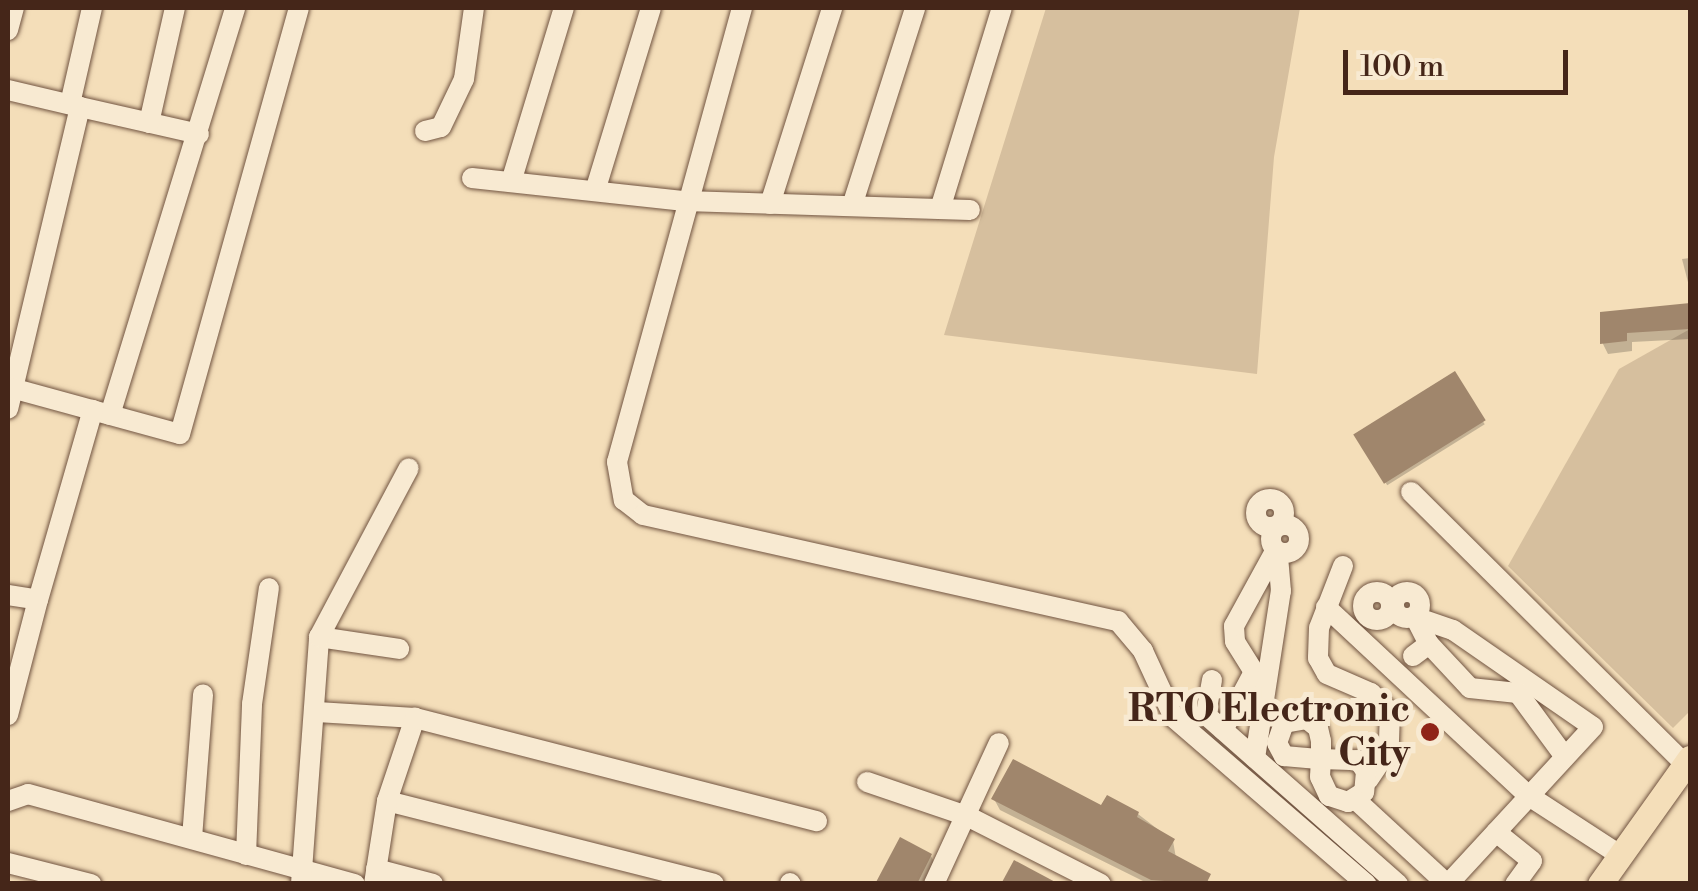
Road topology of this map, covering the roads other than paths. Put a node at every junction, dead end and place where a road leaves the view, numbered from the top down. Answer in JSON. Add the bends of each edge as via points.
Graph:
{"nodes":[{"id":1,"x":14,"y":8,"type":"edge"},
{"id":2,"x":92,"y":8,"type":"edge"},
{"id":3,"x":175,"y":8,"type":"edge"},
{"id":4,"x":236,"y":8,"type":"edge"},
{"id":5,"x":299,"y":8,"type":"edge"},
{"id":6,"x":474,"y":8,"type":"edge"},
{"id":7,"x":564,"y":8,"type":"edge"},
{"id":8,"x":650,"y":8,"type":"edge"},
{"id":9,"x":742,"y":8,"type":"edge"},
{"id":10,"x":832,"y":8,"type":"edge"},
{"id":11,"x":915,"y":8,"type":"edge"},
{"id":12,"x":1002,"y":8,"type":"edge"},
{"id":13,"x":8,"y":30,"type":"edge"},
{"id":14,"x":8,"y":90,"type":"edge"},
{"id":15,"x":75,"y":106,"type":"junction"},
{"id":16,"x":149,"y":123,"type":"junction"},
{"id":17,"x":425,"y":132,"type":"dead end"},
{"id":18,"x":199,"y":134,"type":"junction"},
{"id":19,"x":472,"y":178,"type":"dead end"},
{"id":20,"x":511,"y":182,"type":"junction"},
{"id":21,"x":596,"y":192,"type":"junction"},
{"id":22,"x":686,"y":201,"type":"junction"},
{"id":23,"x":770,"y":204,"type":"junction"},
{"id":24,"x":852,"y":206,"type":"junction"},
{"id":25,"x":940,"y":209,"type":"junction"},
{"id":26,"x":970,"y":210,"type":"dead end"},
{"id":27,"x":10,"y":388,"type":"edge"},
{"id":28,"x":8,"y":410,"type":"edge"},
{"id":29,"x":101,"y":412,"type":"junction"},
{"id":30,"x":408,"y":468,"type":"dead end"},
{"id":31,"x":1411,"y":492,"type":"dead end"},
{"id":32,"x":1280,"y":524,"type":"dead end"},
{"id":33,"x":1277,"y":553,"type":"junction"},
{"id":34,"x":1343,"y":566,"type":"dead end"},
{"id":35,"x":268,"y":588,"type":"dead end"},
{"id":36,"x":8,"y":595,"type":"edge"},
{"id":37,"x":38,"y":600,"type":"junction"},
{"id":38,"x":1392,"y":603,"type":"dead end"},
{"id":39,"x":1326,"y":607,"type":"junction"},
{"id":40,"x":1242,"y":611,"type":"junction"},
{"id":41,"x":1415,"y":617,"type":"junction"},
{"id":42,"x":1276,"y":623,"type":"junction"},
{"id":43,"x":319,"y":637,"type":"junction"},
{"id":44,"x":1475,"y":644,"type":"junction"},
{"id":45,"x":399,"y":649,"type":"dead end"},
{"id":46,"x":1459,"y":678,"type":"junction"},
{"id":47,"x":1212,"y":680,"type":"dead end"},
{"id":48,"x":203,"y":694,"type":"dead end"},
{"id":49,"x":317,"y":712,"type":"junction"},
{"id":50,"x":8,"y":716,"type":"edge"},
{"id":51,"x":415,"y":718,"type":"junction"},
{"id":52,"x":1223,"y":730,"type":"junction"},
{"id":53,"x":999,"y":743,"type":"dead end"},
{"id":54,"x":1565,"y":757,"type":"junction"},
{"id":55,"x":1254,"y":758,"type":"junction"},
{"id":56,"x":1688,"y":762,"type":"edge"},
{"id":57,"x":1368,"y":780,"type":"junction"},
{"id":58,"x":867,"y":782,"type":"dead end"},
{"id":59,"x":1529,"y":796,"type":"junction"},
{"id":60,"x":1356,"y":800,"type":"junction"},
{"id":61,"x":8,"y":801,"type":"edge"},
{"id":62,"x":387,"y":801,"type":"junction"},
{"id":63,"x":967,"y":816,"type":"junction"},
{"id":64,"x":817,"y":821,"type":"dead end"},
{"id":65,"x":1496,"y":832,"type":"junction"},
{"id":66,"x":192,"y":838,"type":"junction"},
{"id":67,"x":246,"y":855,"type":"junction"},
{"id":68,"x":1620,"y":855,"type":"junction"},
{"id":69,"x":8,"y":863,"type":"edge"},
{"id":70,"x":375,"y":876,"type":"edge"},
{"id":71,"x":302,"y":878,"type":"edge"},
{"id":72,"x":91,"y":884,"type":"edge"},
{"id":73,"x":355,"y":884,"type":"edge"},
{"id":74,"x":433,"y":884,"type":"edge"},
{"id":75,"x":714,"y":884,"type":"edge"},
{"id":76,"x":934,"y":884,"type":"edge"},
{"id":77,"x":1101,"y":884,"type":"edge"},
{"id":78,"x":1366,"y":884,"type":"edge"},
{"id":79,"x":1398,"y":884,"type":"edge"},
{"id":80,"x":1447,"y":884,"type":"edge"},
{"id":81,"x":1515,"y":884,"type":"edge"},
{"id":82,"x":1600,"y":884,"type":"edge"}],
"edges":[{"from":1,"to":13,"type":"street"},
{"from":2,"to":15,"type":"street"},
{"from":3,"to":16,"type":"street"},
{"from":4,"to":18,"type":"street"},
{"from":5,"to":29,"type":"street","via":[[180,434]]},
{"from":6,"to":17,"type":"street","via":[[464,78],[441,127]]},
{"from":7,"to":20,"type":"street"},
{"from":8,"to":21,"type":"street"},
{"from":9,"to":22,"type":"street"},
{"from":10,"to":23,"type":"street"},
{"from":11,"to":24,"type":"street"},
{"from":12,"to":25,"type":"street"},
{"from":14,"to":15,"type":"street"},
{"from":15,"to":16,"type":"street"},
{"from":15,"to":27,"type":"street"},
{"from":16,"to":18,"type":"street"},
{"from":18,"to":29,"type":"street"},
{"from":19,"to":20,"type":"street"},
{"from":20,"to":21,"type":"street"},
{"from":21,"to":22,"type":"street"},
{"from":22,"to":23,"type":"street"},
{"from":22,"to":78,"type":"street","via":[[617,462],[624,500],[643,514],[1118,621],[1143,651],[1174,718]]},
{"from":23,"to":24,"type":"street"},
{"from":24,"to":25,"type":"street"},
{"from":25,"to":26,"type":"street"},
{"from":27,"to":28,"type":"street"},
{"from":27,"to":29,"type":"street"},
{"from":29,"to":37,"type":"street"},
{"from":30,"to":43,"type":"street"},
{"from":31,"to":56,"type":"street"},
{"from":32,"to":33,"type":"street"},
{"from":33,"to":40,"type":"street"},
{"from":33,"to":42,"type":"street"},
{"from":34,"to":39,"type":"street"},
{"from":35,"to":67,"type":"street","via":[[252,704]]},
{"from":36,"to":37,"type":"street"},
{"from":37,"to":50,"type":"street"},
{"from":38,"to":41,"type":"street","via":[[1400,594],[1414,595],[1420,602]]},
{"from":39,"to":57,"type":"street","via":[[1316,644],[1328,674],[1371,693],[1390,712],[1389,748]]},
{"from":39,"to":59,"type":"street"},
{"from":40,"to":42,"type":"street","via":[[1250,620]]},
{"from":40,"to":52,"type":"street","via":[[1235,641],[1254,677]]},
{"from":41,"to":44,"type":"street"},
{"from":41,"to":46,"type":"street","via":[[1421,650]]},
{"from":42,"to":55,"type":"street"},
{"from":43,"to":45,"type":"street"},
{"from":43,"to":49,"type":"street"},
{"from":44,"to":46,"type":"street"},
{"from":44,"to":54,"type":"street","via":[[1593,727]]},
{"from":46,"to":54,"type":"street","via":[[1482,694],[1513,688]]},
{"from":47,"to":52,"type":"street","via":[[1206,714]]},
{"from":48,"to":66,"type":"street"},
{"from":49,"to":51,"type":"street"},
{"from":49,"to":71,"type":"street"},
{"from":51,"to":62,"type":"street"},
{"from":51,"to":64,"type":"street"},
{"from":52,"to":55,"type":"street"},
{"from":53,"to":63,"type":"street"},
{"from":54,"to":59,"type":"street"},
{"from":55,"to":79,"type":"street"},
{"from":56,"to":68,"type":"main road"},
{"from":57,"to":60,"type":"street"},
{"from":57,"to":60,"type":"street","via":[[1358,760],[1321,759],[1329,796]]},
{"from":58,"to":63,"type":"street"},
{"from":59,"to":65,"type":"street"},
{"from":59,"to":68,"type":"street"},
{"from":60,"to":80,"type":"street"},
{"from":61,"to":66,"type":"street","via":[[28,794]]},
{"from":62,"to":70,"type":"street"},
{"from":62,"to":75,"type":"street"},
{"from":63,"to":76,"type":"street"},
{"from":63,"to":77,"type":"street"},
{"from":65,"to":80,"type":"street"},
{"from":65,"to":81,"type":"street","via":[[1532,861]]},
{"from":66,"to":67,"type":"street"},
{"from":67,"to":71,"type":"street"},
{"from":68,"to":82,"type":"main road"},
{"from":69,"to":72,"type":"street"},
{"from":70,"to":74,"type":"street"},
{"from":71,"to":73,"type":"street"}]}
